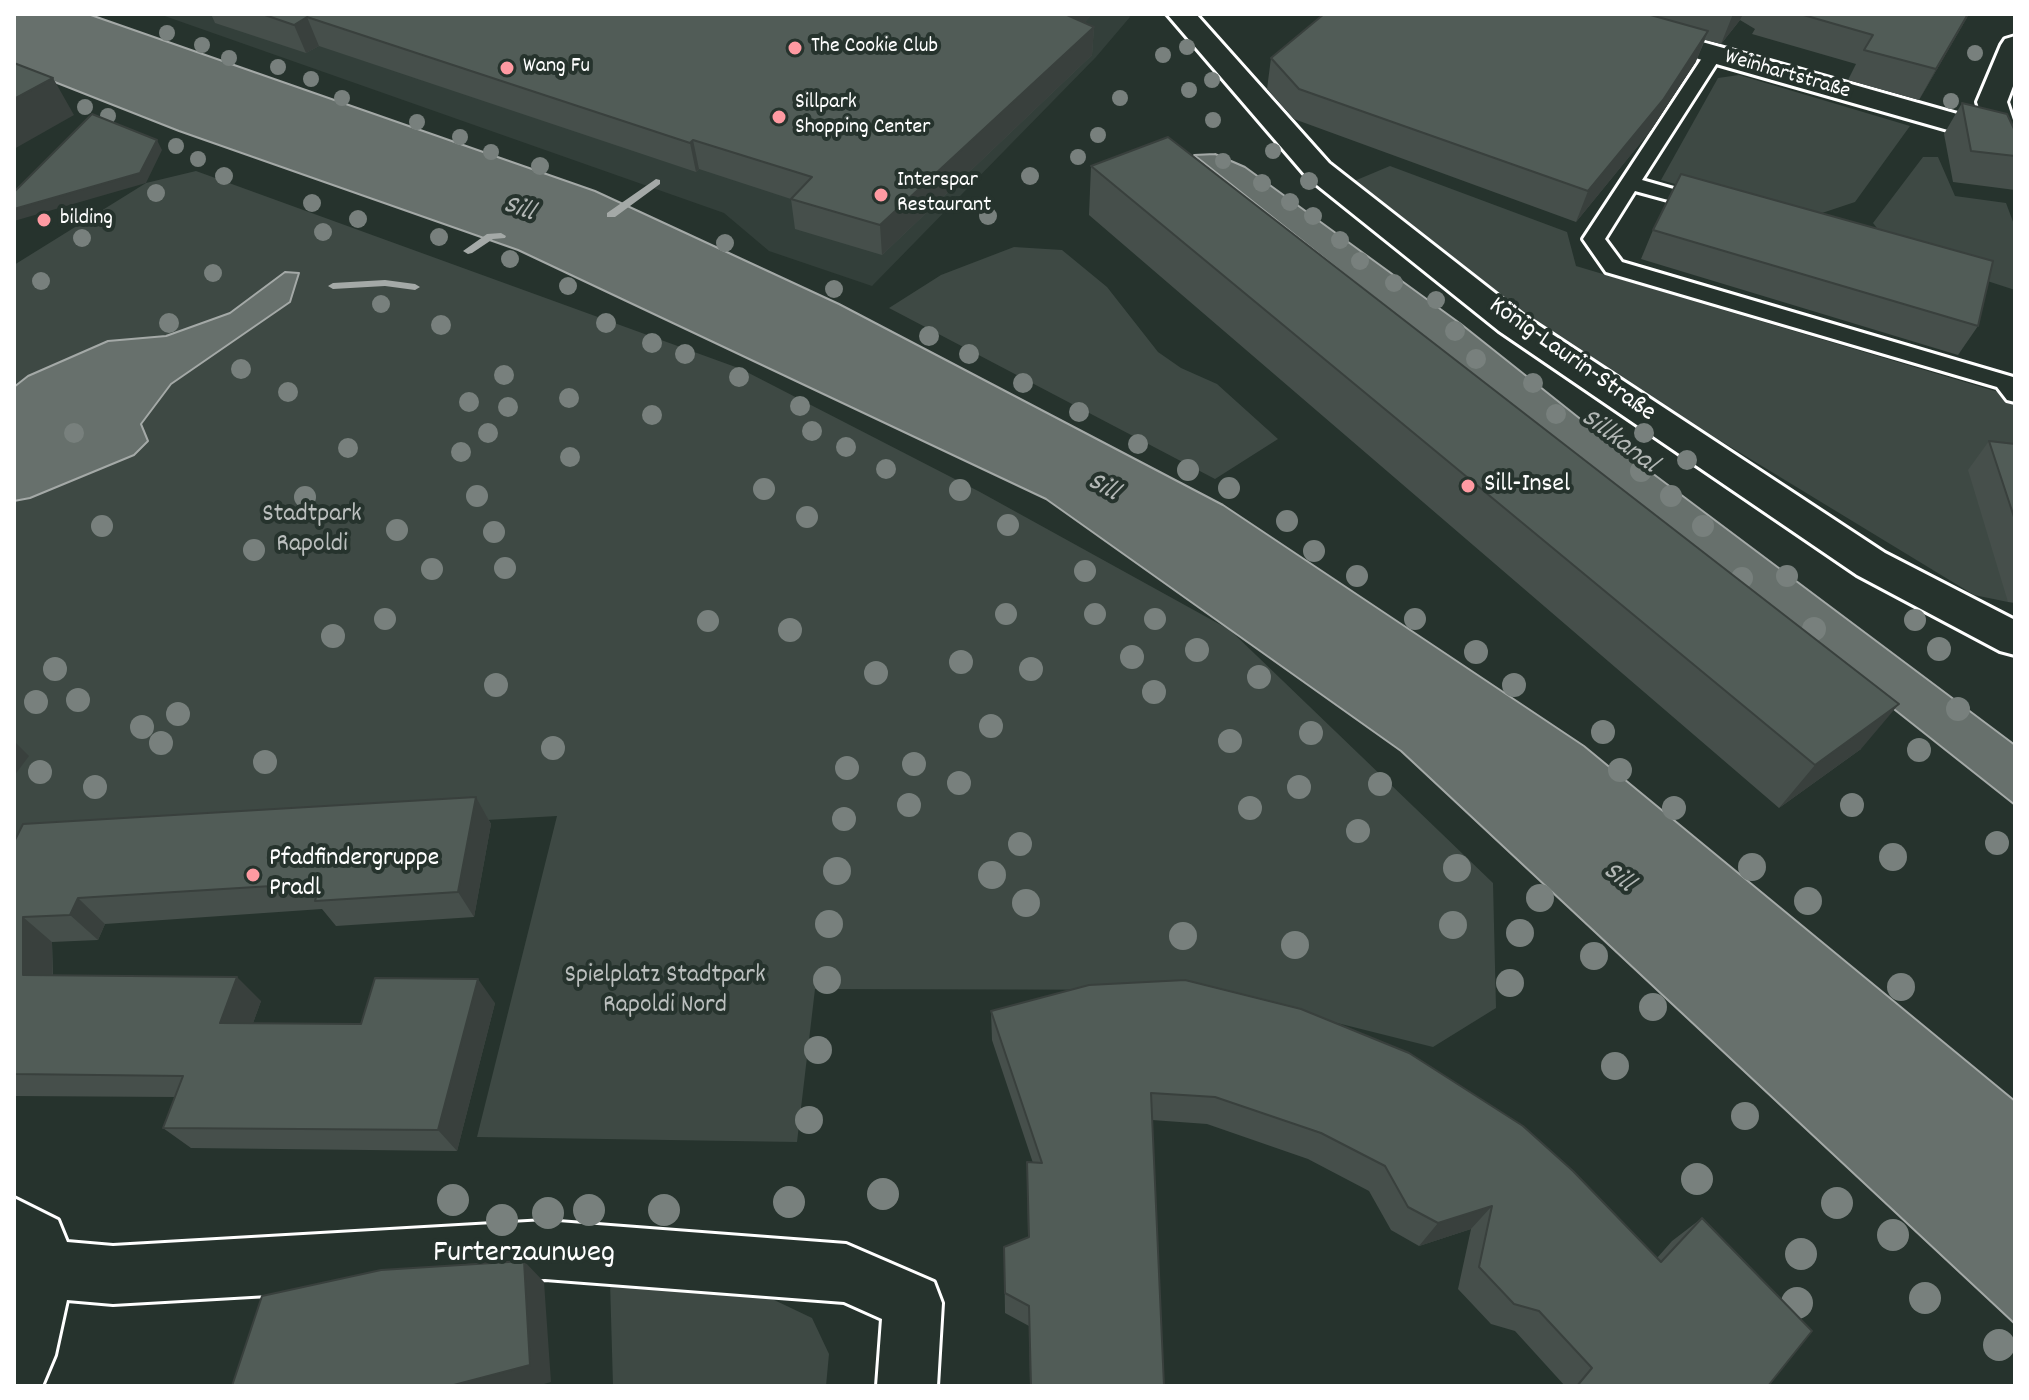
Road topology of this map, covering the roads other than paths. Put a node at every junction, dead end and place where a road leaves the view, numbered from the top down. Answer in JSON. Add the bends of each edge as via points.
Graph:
{"nodes":[{"id":1,"x":1572,"y":14,"type":"edge"},
{"id":2,"x":1180,"y":16,"type":"edge"},
{"id":3,"x":2015,"y":45,"type":"edge"},
{"id":4,"x":1713,"y":55,"type":"junction"},
{"id":5,"x":2003,"y":136,"type":"junction"},
{"id":6,"x":2015,"y":166,"type":"edge"},
{"id":7,"x":1629,"y":183,"type":"junction"},
{"id":8,"x":1732,"y":212,"type":"edge"},
{"id":9,"x":2015,"y":394,"type":"edge"},
{"id":10,"x":2015,"y":639,"type":"edge"},
{"id":11,"x":30,"y":1248,"type":"edge"},
{"id":12,"x":14,"y":1381,"type":"edge"},
{"id":13,"x":907,"y":1386,"type":"edge"}],
"edges":[{"from":1,"to":4,"type":"street","name":"Weinhartstraße"},
{"from":2,"to":10,"type":"street","name":"König-Laurin-Straße","via":[[1318,170],[1511,323],[1871,564]]},
{"from":3,"to":5,"type":"street","via":[[1992,102]]},
{"from":4,"to":5,"type":"street","name":"Weinhartstraße"},
{"from":4,"to":7,"type":"lane"},
{"from":5,"to":6,"type":"street"},
{"from":7,"to":8,"type":"lane"},
{"from":7,"to":9,"type":"lane","via":[[1594,239],[1614,267],[2005,382]]},
{"from":11,"to":12,"type":"street","via":[[25,1355]]},
{"from":11,"to":13,"type":"street","name":"Furterzaunweg","via":[[113,1275],[545,1250],[846,1273],[913,1303]]}]}
